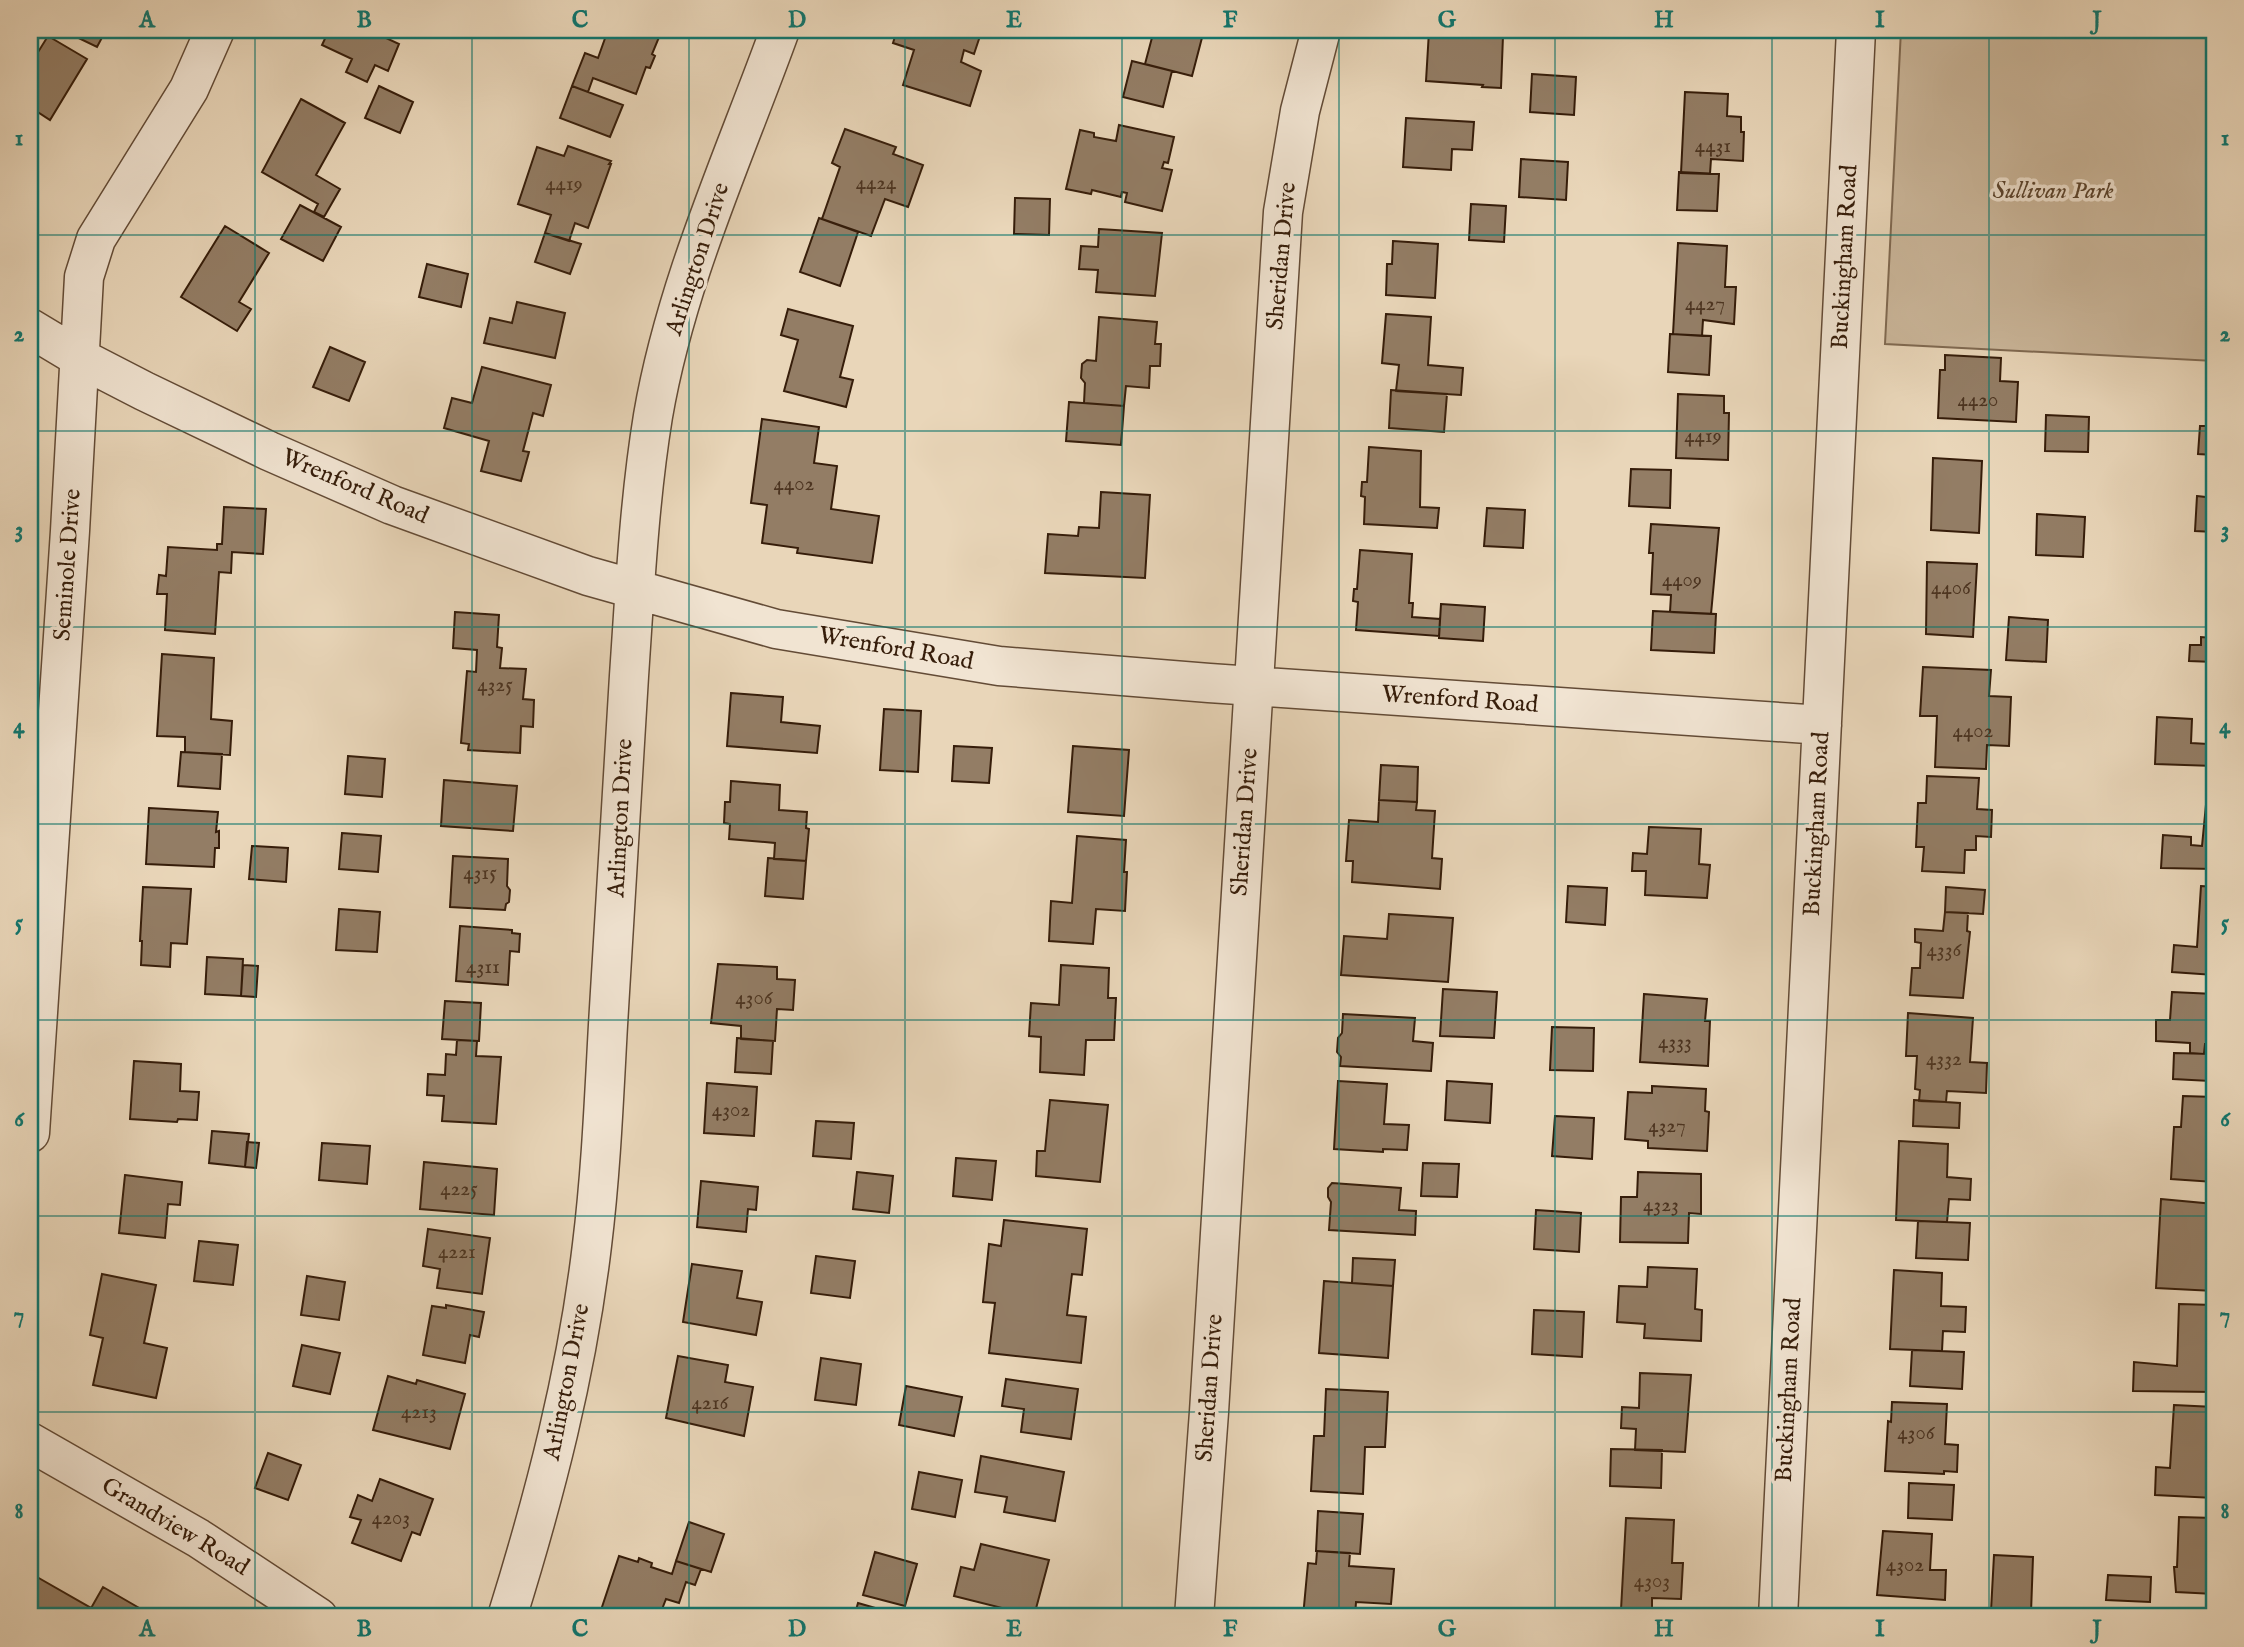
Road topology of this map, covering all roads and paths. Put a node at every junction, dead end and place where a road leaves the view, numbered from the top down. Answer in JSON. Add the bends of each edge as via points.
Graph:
{"nodes":[{"id":1,"x":215,"y":30,"type":"edge"},
{"id":2,"x":780,"y":30,"type":"edge"},
{"id":3,"x":1321,"y":30,"type":"edge"},
{"id":4,"x":1856,"y":30,"type":"edge"},
{"id":5,"x":30,"y":328,"type":"edge"},
{"id":6,"x":80,"y":358,"type":"junction"},
{"id":7,"x":635,"y":591,"type":"junction"},
{"id":8,"x":1254,"y":686,"type":"junction"},
{"id":9,"x":1822,"y":725,"type":"junction"},
{"id":10,"x":30,"y":1133,"type":"edge"},
{"id":11,"x":30,"y":1442,"type":"edge"},
{"id":12,"x":318,"y":1617,"type":"edge"},
{"id":13,"x":507,"y":1617,"type":"edge"},
{"id":14,"x":1194,"y":1617,"type":"edge"},
{"id":15,"x":1778,"y":1617,"type":"edge"}],
"edges":[{"from":1,"to":6,"type":"street","name":"Seminole Drive","via":[[189,89],[96,239],[84,276]]},
{"from":2,"to":7,"type":"street","name":"Arlington Drive","via":[[695,255],[672,335],[645,473]]},
{"from":3,"to":8,"type":"street","name":"Sheridan Drive","via":[[1300,111],[1283,212]]},
{"from":4,"to":9,"type":"street","name":"Buckingham Road"},
{"from":5,"to":6,"type":"street","name":"Wrenford Road"},
{"from":6,"to":7,"type":"street","name":"Wrenford Road","via":[[269,451],[392,505]]},
{"from":6,"to":10,"type":"street","name":"Seminole Drive"},
{"from":7,"to":8,"type":"street","name":"Wrenford Road","via":[[776,629],[999,666]]},
{"from":7,"to":13,"type":"street","name":"Arlington Drive","via":[[593,1242],[566,1405]]},
{"from":8,"to":9,"type":"street","name":"Wrenford Road"},
{"from":8,"to":14,"type":"street","name":"Sheridan Drive"},
{"from":9,"to":15,"type":"street","name":"Buckingham Road"},
{"from":11,"to":12,"type":"street","name":"Grandview Road","via":[[198,1538]]}]}
